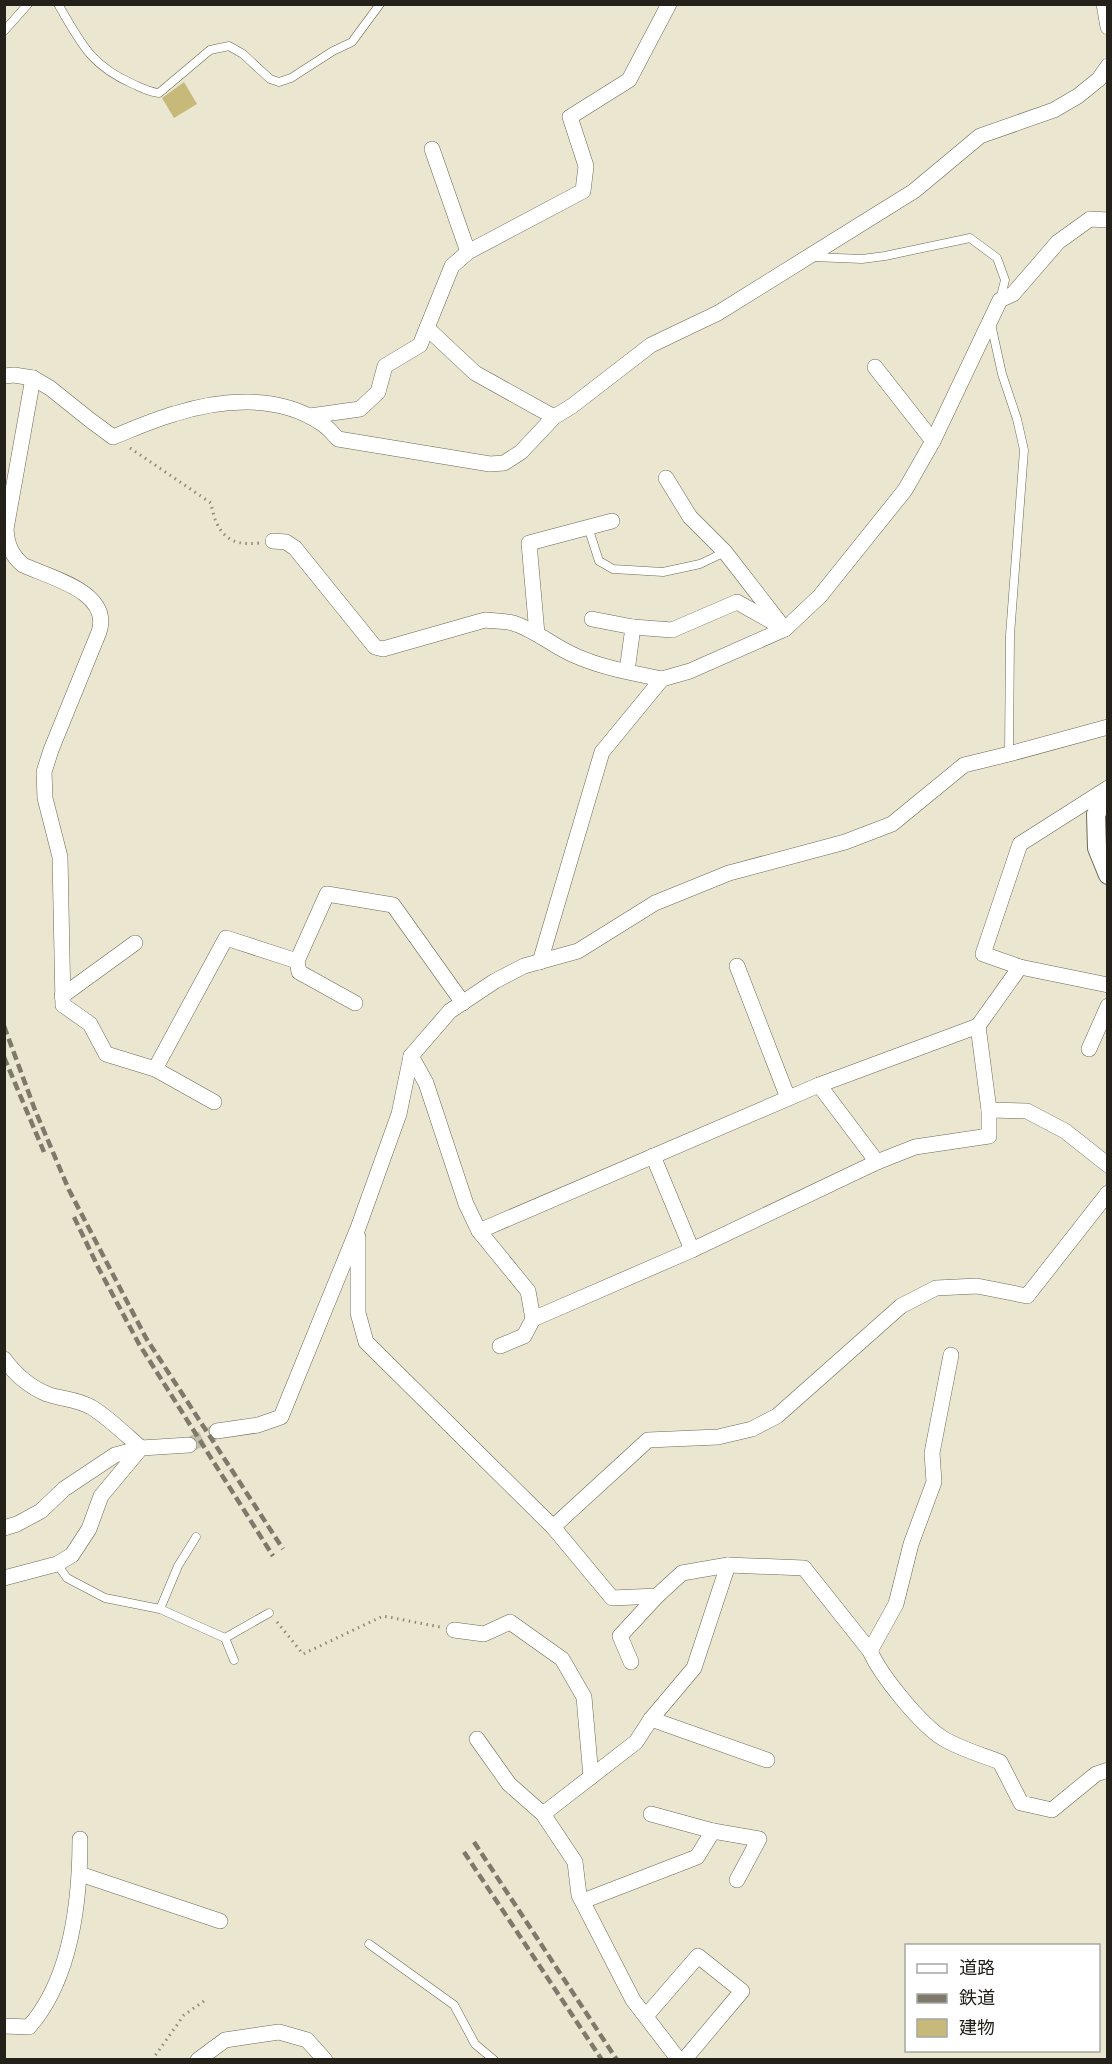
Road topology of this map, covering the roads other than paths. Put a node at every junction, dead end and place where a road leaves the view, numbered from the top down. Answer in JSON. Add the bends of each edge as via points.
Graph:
{"nodes":[{"id":1,"x":28,"y":4,"type":"edge"},
{"id":2,"x":58,"y":4,"type":"edge"},
{"id":3,"x":380,"y":4,"type":"edge"},
{"id":4,"x":669,"y":4,"type":"edge"},
{"id":5,"x":1104,"y":4,"type":"edge"},
{"id":6,"x":1107,"y":27,"type":"edge"},
{"id":7,"x":4,"y":31,"type":"edge"},
{"id":8,"x":1107,"y":66,"type":"edge"},
{"id":9,"x":432,"y":149,"type":"dead end"},
{"id":10,"x":1107,"y":220,"type":"edge"},
{"id":11,"x":468,"y":252,"type":"junction"},
{"id":12,"x":808,"y":256,"type":"junction"},
{"id":13,"x":1000,"y":300,"type":"junction"},
{"id":14,"x":991,"y":322,"type":"junction"},
{"id":15,"x":428,"y":328,"type":"junction"},
{"id":16,"x":875,"y":368,"type":"dead end"},
{"id":17,"x":4,"y":376,"type":"edge"},
{"id":18,"x":33,"y":378,"type":"junction"},
{"id":19,"x":309,"y":416,"type":"junction"},
{"id":20,"x":554,"y":417,"type":"junction"},
{"id":21,"x":933,"y":441,"type":"junction"},
{"id":22,"x":666,"y":478,"type":"dead end"},
{"id":23,"x":612,"y":521,"type":"dead end"},
{"id":24,"x":588,"y":527,"type":"junction"},
{"id":25,"x":273,"y":541,"type":"road end"},
{"id":26,"x":725,"y":552,"type":"junction"},
{"id":27,"x":592,"y":619,"type":"dead end"},
{"id":28,"x":633,"y":627,"type":"junction"},
{"id":29,"x":785,"y":629,"type":"junction"},
{"id":30,"x":537,"y":634,"type":"junction"},
{"id":31,"x":627,"y":671,"type":"junction"},
{"id":32,"x":662,"y":679,"type":"junction"},
{"id":33,"x":1107,"y":727,"type":"edge"},
{"id":34,"x":1009,"y":754,"type":"junction"},
{"id":35,"x":1107,"y":788,"type":"edge"},
{"id":36,"x":1107,"y":795,"type":"edge"},
{"id":37,"x":1107,"y":875,"type":"edge"},
{"id":38,"x":135,"y":943,"type":"dead end"},
{"id":39,"x":297,"y":961,"type":"junction"},
{"id":40,"x":540,"y":962,"type":"junction"},
{"id":41,"x":737,"y":966,"type":"dead end"},
{"id":42,"x":1020,"y":968,"type":"junction"},
{"id":43,"x":1107,"y":985,"type":"edge"},
{"id":44,"x":63,"y":996,"type":"junction"},
{"id":45,"x":355,"y":1003,"type":"dead end"},
{"id":46,"x":462,"y":1003,"type":"junction"},
{"id":47,"x":1107,"y":1006,"type":"edge"},
{"id":48,"x":978,"y":1026,"type":"junction"},
{"id":49,"x":1089,"y":1049,"type":"dead end"},
{"id":50,"x":411,"y":1056,"type":"junction"},
{"id":51,"x":155,"y":1069,"type":"junction"},
{"id":52,"x":819,"y":1085,"type":"junction"},
{"id":53,"x":788,"y":1098,"type":"junction"},
{"id":54,"x":214,"y":1102,"type":"dead end"},
{"id":55,"x":989,"y":1110,"type":"junction"},
{"id":56,"x":653,"y":1156,"type":"junction"},
{"id":57,"x":877,"y":1162,"type":"junction"},
{"id":58,"x":1107,"y":1165,"type":"edge"},
{"id":59,"x":1107,"y":1193,"type":"edge"},
{"id":60,"x":358,"y":1228,"type":"junction"},
{"id":61,"x":479,"y":1231,"type":"junction"},
{"id":62,"x":692,"y":1250,"type":"junction"},
{"id":63,"x":533,"y":1319,"type":"junction"},
{"id":64,"x":500,"y":1346,"type":"dead end"},
{"id":65,"x":951,"y":1355,"type":"dead end"},
{"id":66,"x":4,"y":1359,"type":"edge"},
{"id":67,"x":217,"y":1431,"type":"tunnel mouth"},
{"id":68,"x":189,"y":1444,"type":"tunnel mouth"},
{"id":69,"x":141,"y":1448,"type":"junction"},
{"id":70,"x":4,"y":1527,"type":"edge"},
{"id":71,"x":553,"y":1527,"type":"junction"},
{"id":72,"x":196,"y":1538,"type":"dead end"},
{"id":73,"x":57,"y":1564,"type":"junction"},
{"id":74,"x":728,"y":1565,"type":"junction"},
{"id":75,"x":4,"y":1578,"type":"edge"},
{"id":76,"x":657,"y":1596,"type":"junction"},
{"id":77,"x":160,"y":1609,"type":"junction"},
{"id":78,"x":269,"y":1613,"type":"road end"},
{"id":79,"x":454,"y":1630,"type":"road end"},
{"id":80,"x":225,"y":1638,"type":"junction"},
{"id":81,"x":870,"y":1651,"type":"junction"},
{"id":82,"x":234,"y":1660,"type":"dead end"},
{"id":83,"x":631,"y":1662,"type":"dead end"},
{"id":84,"x":651,"y":1719,"type":"junction"},
{"id":85,"x":477,"y":1739,"type":"dead end"},
{"id":86,"x":767,"y":1760,"type":"dead end"},
{"id":87,"x":1107,"y":1770,"type":"edge"},
{"id":88,"x":591,"y":1777,"type":"junction"},
{"id":89,"x":543,"y":1814,"type":"junction"},
{"id":90,"x":651,"y":1814,"type":"dead end"},
{"id":91,"x":713,"y":1831,"type":"junction"},
{"id":92,"x":80,"y":1839,"type":"dead end"},
{"id":93,"x":80,"y":1874,"type":"junction"},
{"id":94,"x":737,"y":1880,"type":"dead end"},
{"id":95,"x":583,"y":1901,"type":"junction"},
{"id":96,"x":220,"y":1921,"type":"dead end"},
{"id":97,"x":369,"y":1944,"type":"dead end"},
{"id":98,"x":646,"y":2016,"type":"junction"},
{"id":99,"x":4,"y":2026,"type":"edge"},
{"id":100,"x":198,"y":2060,"type":"edge"},
{"id":101,"x":325,"y":2060,"type":"edge"},
{"id":102,"x":494,"y":2060,"type":"edge"},
{"id":103,"x":682,"y":2060,"type":"edge"}],
"edges":[{"from":1,"to":7,"type":"lane"},
{"from":2,"to":3,"type":"lane","via":[[85,49],[101,67],[124,81],[159,93],[210,50],[229,46],[270,79],[279,82],[291,78],[352,42]]},
{"from":4,"to":11,"type":"street","via":[[629,80],[570,117],[586,166],[583,191]]},
{"from":5,"to":6,"type":"street"},
{"from":8,"to":12,"type":"street","via":[[1099,79],[1078,96],[1054,110],[980,136],[914,191]]},
{"from":9,"to":11,"type":"street"},
{"from":10,"to":13,"type":"street","via":[[1090,219],[1058,242],[1013,294]]},
{"from":11,"to":15,"type":"street","via":[[452,266]]},
{"from":12,"to":13,"type":"lane","via":[[862,259],[970,238],[997,258],[1005,280]]},
{"from":12,"to":20,"type":"street","via":[[717,313],[651,345]]},
{"from":13,"to":14,"type":"street"},
{"from":14,"to":21,"type":"street"},
{"from":14,"to":34,"type":"lane","via":[[1024,450],[1010,635]]},
{"from":15,"to":19,"type":"street","via":[[420,345],[386,366],[378,392],[360,409]]},
{"from":15,"to":20,"type":"street","via":[[475,373]]},
{"from":16,"to":21,"type":"street"},
{"from":17,"to":18,"type":"street"},
{"from":18,"to":19,"type":"street","via":[[113,437],[174,414],[231,402],[255,401]]},
{"from":18,"to":44,"type":"street","via":[[6,529],[7,543],[15,559],[87,594],[101,614],[99,632],[45,772],[45,798],[60,857]]},
{"from":19,"to":20,"type":"street","via":[[324,424],[338,439],[490,464],[504,463],[521,452]]},
{"from":21,"to":29,"type":"street","via":[[905,490],[820,596]]},
{"from":22,"to":26,"type":"street","via":[[690,517]]},
{"from":23,"to":24,"type":"street"},
{"from":24,"to":26,"type":"lane","via":[[599,561],[613,568],[663,572],[700,564]]},
{"from":24,"to":30,"type":"street","via":[[529,543]]},
{"from":25,"to":30,"type":"street","via":[[295,548],[375,647],[384,650],[485,620],[514,623]]},
{"from":26,"to":29,"type":"street"},
{"from":27,"to":28,"type":"street"},
{"from":28,"to":29,"type":"street","via":[[672,630],[737,602]]},
{"from":28,"to":31,"type":"street"},
{"from":29,"to":32,"type":"street","via":[[690,671]]},
{"from":30,"to":31,"type":"street","via":[[576,656]]},
{"from":31,"to":32,"type":"street"},
{"from":32,"to":40,"type":"street","via":[[602,752]]},
{"from":33,"to":34,"type":"street"},
{"from":34,"to":40,"type":"street","via":[[964,765],[892,824],[845,842],[729,873],[655,903],[578,951]]},
{"from":35,"to":42,"type":"street","via":[[1020,844],[983,954]]},
{"from":36,"to":37,"type":"street","via":[[1096,814],[1097,848]]},
{"from":38,"to":44,"type":"street"},
{"from":39,"to":45,"type":"street","via":[[299,972]]},
{"from":39,"to":46,"type":"street","via":[[327,894],[393,905]]},
{"from":39,"to":51,"type":"street","via":[[226,938]]},
{"from":40,"to":46,"type":"street","via":[[495,981]]},
{"from":41,"to":53,"type":"street"},
{"from":42,"to":43,"type":"street"},
{"from":42,"to":48,"type":"street"},
{"from":44,"to":51,"type":"street","via":[[63,1005],[90,1024],[106,1054]]},
{"from":46,"to":50,"type":"street","via":[[450,1011]]},
{"from":47,"to":49,"type":"street"},
{"from":48,"to":52,"type":"street"},
{"from":48,"to":55,"type":"street"},
{"from":50,"to":60,"type":"street","via":[[399,1114]]},
{"from":50,"to":61,"type":"street","via":[[426,1083],[466,1204]]},
{"from":51,"to":54,"type":"street"},
{"from":52,"to":53,"type":"street"},
{"from":52,"to":57,"type":"street"},
{"from":53,"to":56,"type":"street"},
{"from":55,"to":57,"type":"street","via":[[989,1136],[915,1147]]},
{"from":55,"to":58,"type":"street","via":[[1027,1111],[1065,1131]]},
{"from":56,"to":61,"type":"street"},
{"from":56,"to":62,"type":"street"},
{"from":57,"to":62,"type":"street"},
{"from":59,"to":71,"type":"street","via":[[1027,1296],[977,1286],[936,1288],[901,1306],[777,1416],[752,1429],[718,1437],[648,1440]]},
{"from":60,"to":67,"type":"street","via":[[281,1417]]},
{"from":60,"to":71,"type":"street","via":[[358,1313],[366,1342]]},
{"from":61,"to":63,"type":"street","via":[[528,1291]]},
{"from":62,"to":63,"type":"street"},
{"from":63,"to":64,"type":"street","via":[[524,1336]]},
{"from":65,"to":81,"type":"street","via":[[932,1453],[934,1482],[911,1544],[896,1604]]},
{"from":66,"to":69,"type":"street","via":[[28,1383],[47,1394],[90,1407]]},
{"from":68,"to":69,"type":"street"},
{"from":69,"to":70,"type":"street","via":[[115,1455],[64,1489],[41,1510]]},
{"from":69,"to":73,"type":"street","via":[[101,1497],[82,1542],[72,1555]]},
{"from":71,"to":76,"type":"street","via":[[612,1598]]},
{"from":72,"to":77,"type":"lane","via":[[178,1566]]},
{"from":73,"to":75,"type":"street"},
{"from":73,"to":77,"type":"lane","via":[[67,1578],[105,1598]]},
{"from":74,"to":76,"type":"street","via":[[682,1574]]},
{"from":74,"to":81,"type":"street","via":[[804,1568]]},
{"from":74,"to":84,"type":"street","via":[[694,1668]]},
{"from":76,"to":83,"type":"street","via":[[620,1636]]},
{"from":77,"to":80,"type":"lane"},
{"from":78,"to":80,"type":"lane"},
{"from":79,"to":88,"type":"street","via":[[484,1634],[510,1622],[562,1659],[584,1697]]},
{"from":80,"to":82,"type":"lane"},
{"from":81,"to":87,"type":"street","via":[[915,1713],[944,1739],[1000,1762],[1021,1803],[1052,1810],[1096,1774]]},
{"from":84,"to":86,"type":"street"},
{"from":84,"to":88,"type":"street","via":[[636,1742]]},
{"from":85,"to":89,"type":"street","via":[[509,1784]]},
{"from":88,"to":89,"type":"street"},
{"from":89,"to":95,"type":"street","via":[[575,1862]]},
{"from":90,"to":91,"type":"street"},
{"from":91,"to":94,"type":"street","via":[[759,1839]]},
{"from":91,"to":95,"type":"street","via":[[697,1857]]},
{"from":92,"to":93,"type":"street"},
{"from":93,"to":96,"type":"street"},
{"from":93,"to":99,"type":"street","via":[[70,1942],[40,2014],[29,2027]]},
{"from":95,"to":98,"type":"street","via":[[633,2000]]},
{"from":97,"to":102,"type":"lane","via":[[454,2005],[475,2044]]},
{"from":98,"to":103,"type":"street"},
{"from":98,"to":103,"type":"street","via":[[698,1956],[741,1991]]},
{"from":100,"to":101,"type":"street","via":[[225,2040],[279,2032],[307,2040]]}]}
